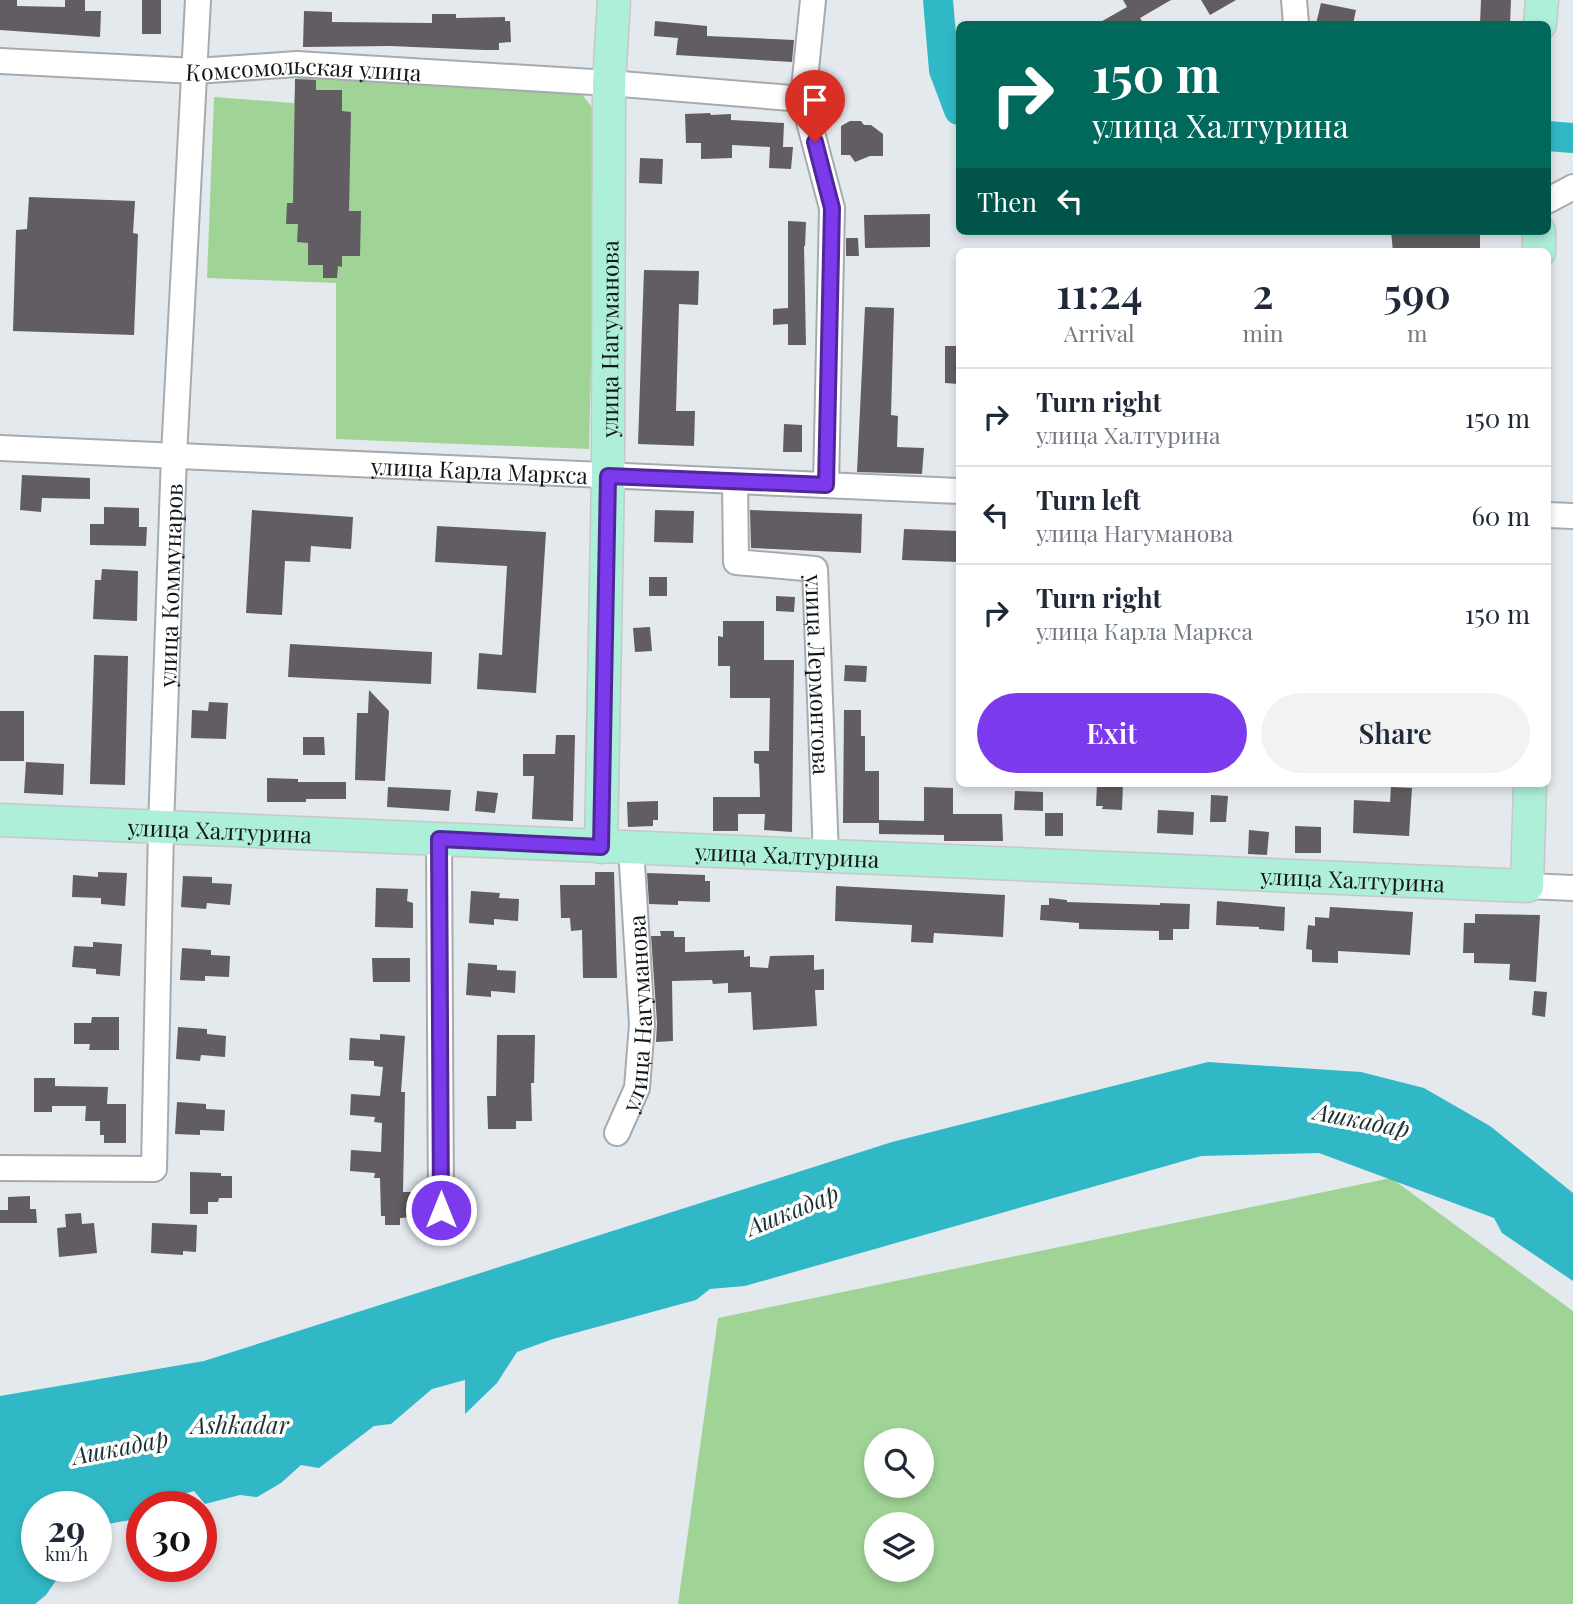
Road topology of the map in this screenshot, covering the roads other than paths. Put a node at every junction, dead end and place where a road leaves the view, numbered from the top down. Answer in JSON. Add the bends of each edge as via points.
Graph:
{"nodes":[{"id":1,"x":198,"y":0,"type":"edge"},
{"id":2,"x":614,"y":0,"type":"edge"},
{"id":3,"x":813,"y":0,"type":"edge"},
{"id":4,"x":1294,"y":0,"type":"edge"},
{"id":5,"x":1542,"y":0,"type":"edge"},
{"id":6,"x":1296,"y":21,"type":"edge"},
{"id":7,"x":1540,"y":21,"type":"edge"},
{"id":8,"x":0,"y":61,"type":"edge"},
{"id":9,"x":196,"y":71,"type":"junction"},
{"id":10,"x":609,"y":83,"type":"junction"},
{"id":11,"x":803,"y":99,"type":"junction"},
{"id":12,"x":1573,"y":187,"type":"edge"},
{"id":13,"x":1551,"y":199,"type":"edge"},
{"id":14,"x":0,"y":448,"type":"edge"},
{"id":15,"x":174,"y":455,"type":"junction"},
{"id":16,"x":608,"y":476,"type":"junction"},
{"id":17,"x":735,"y":481,"type":"junction"},
{"id":18,"x":826,"y":485,"type":"junction"},
{"id":19,"x":956,"y":491,"type":"edge"},
{"id":20,"x":1551,"y":515,"type":"edge"},
{"id":21,"x":1573,"y":516,"type":"edge"},
{"id":22,"x":1530,"y":787,"type":"edge"},
{"id":23,"x":0,"y":820,"type":"edge"},
{"id":24,"x":161,"y":827,"type":"junction"},
{"id":25,"x":439,"y":839,"type":"junction"},
{"id":26,"x":616,"y":847,"type":"junction"},
{"id":27,"x":827,"y":856,"type":"junction"},
{"id":28,"x":1527,"y":886,"type":"junction"},
{"id":29,"x":1573,"y":888,"type":"edge"},
{"id":30,"x":617,"y":1133,"type":"dead end"},
{"id":31,"x":0,"y":1168,"type":"edge"},
{"id":32,"x":441,"y":1210,"type":"dead end"}],
"edges":[{"from":1,"to":9,"type":"street","name":"улица Коммунаров"},
{"from":2,"to":10,"type":"main road","name":"улица Нагуманова"},
{"from":3,"to":11,"type":"street"},
{"from":4,"to":6,"type":"street"},
{"from":5,"to":7,"type":"main road"},
{"from":8,"to":9,"type":"street","name":"Комсомольская улица"},
{"from":9,"to":10,"type":"street","name":"Комсомольская улица","via":[[297,64]]},
{"from":9,"to":15,"type":"street","name":"улица Коммунаров"},
{"from":10,"to":11,"type":"street"},
{"from":10,"to":16,"type":"main road","name":"улица Нагуманова"},
{"from":11,"to":18,"type":"street","via":[[832,208]]},
{"from":12,"to":13,"type":"street"},
{"from":14,"to":15,"type":"street","name":"улица Карла Маркса"},
{"from":15,"to":16,"type":"street","name":"улица Карла Маркса"},
{"from":15,"to":24,"type":"street","name":"улица Коммунаров"},
{"from":16,"to":17,"type":"street","name":"улица Карла Маркса"},
{"from":16,"to":26,"type":"main road","name":"улица Нагуманова"},
{"from":17,"to":18,"type":"street","name":"улица Карла Маркса"},
{"from":17,"to":27,"type":"street","name":"улица Лермонтова","via":[[736,562],[815,569]]},
{"from":18,"to":19,"type":"street","name":"улица Карла Маркса"},
{"from":20,"to":21,"type":"street"},
{"from":22,"to":28,"type":"main road"},
{"from":23,"to":24,"type":"main road","name":"улица Халтурина"},
{"from":24,"to":25,"type":"main road","name":"улица Халтурина"},
{"from":24,"to":31,"type":"street","name":"улица Коммунаров","via":[[154,1169]]},
{"from":25,"to":26,"type":"main road","name":"улица Халтурина"},
{"from":25,"to":32,"type":"street"},
{"from":26,"to":27,"type":"main road","name":"улица Халтурина"},
{"from":26,"to":30,"type":"street","name":"улица Нагуманова","via":[[642,1024],[637,1088]]},
{"from":27,"to":28,"type":"main road","name":"улица Халтурина"},
{"from":28,"to":29,"type":"street","name":"улица Халтурина"}]}
